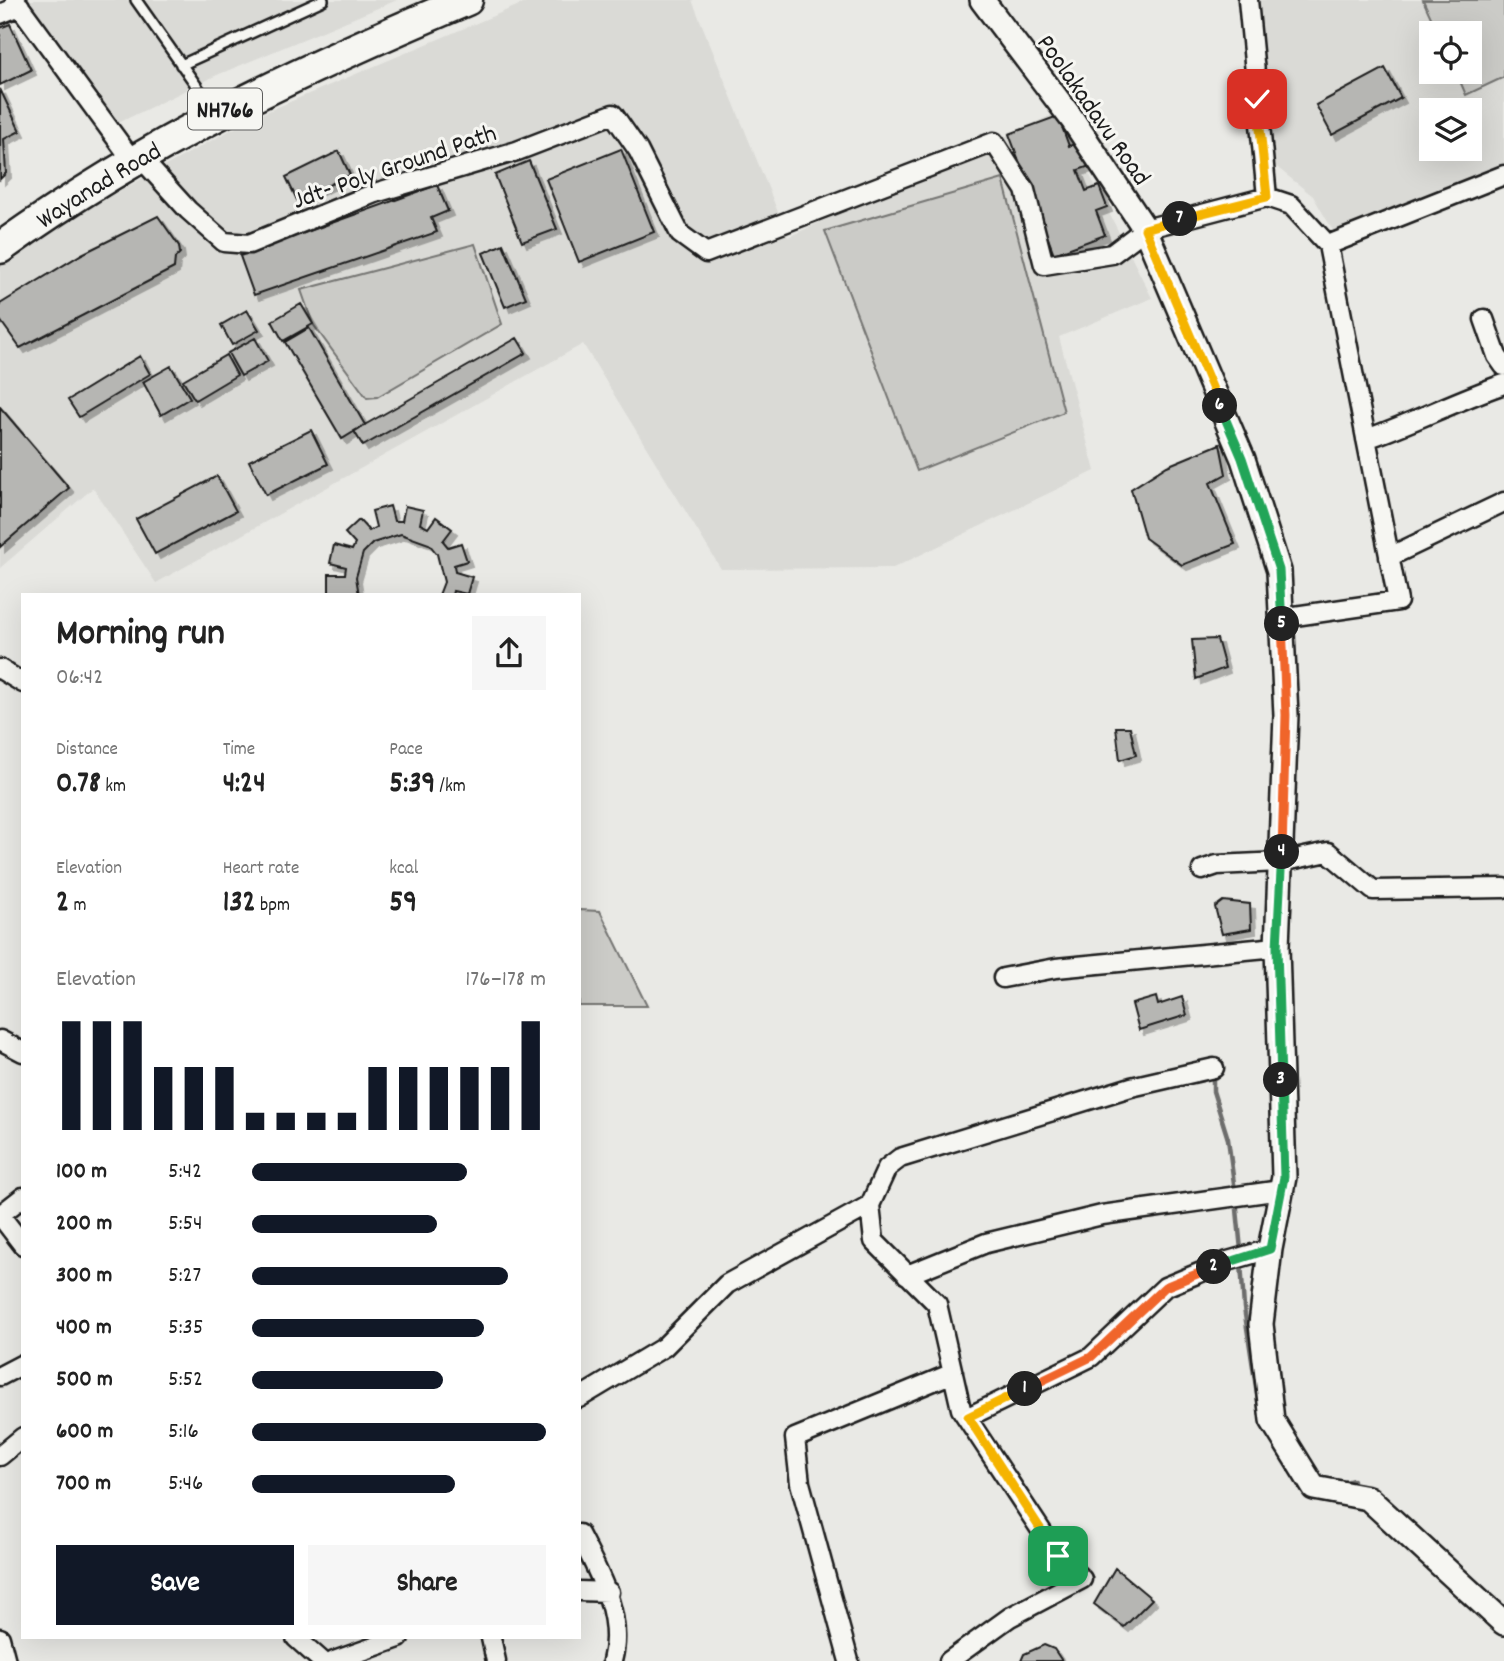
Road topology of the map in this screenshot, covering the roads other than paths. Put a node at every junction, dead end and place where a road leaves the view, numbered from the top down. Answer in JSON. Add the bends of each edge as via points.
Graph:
{"nodes":[{"id":1,"x":136,"y":0,"type":"edge"},
{"id":2,"x":323,"y":0,"type":"edge"},
{"id":3,"x":467,"y":0,"type":"edge"},
{"id":4,"x":982,"y":0,"type":"edge"},
{"id":5,"x":1248,"y":0,"type":"edge"},
{"id":6,"x":17,"y":3,"type":"edge"},
{"id":7,"x":0,"y":15,"type":"edge"},
{"id":8,"x":180,"y":65,"type":"junction"},
{"id":9,"x":216,"y":114,"type":"junction"},
{"id":10,"x":136,"y":158,"type":"junction"},
{"id":11,"x":1504,"y":175,"type":"edge"},
{"id":12,"x":1267,"y":197,"type":"junction"},
{"id":13,"x":1145,"y":229,"type":"junction"},
{"id":14,"x":1328,"y":245,"type":"junction"},
{"id":15,"x":0,"y":248,"type":"edge"},
{"id":16,"x":1484,"y":319,"type":"dead end"},
{"id":17,"x":1504,"y":366,"type":"edge"},
{"id":18,"x":1504,"y":384,"type":"edge"},
{"id":19,"x":1366,"y":439,"type":"junction"},
{"id":20,"x":1504,"y":502,"type":"edge"},
{"id":21,"x":1389,"y":557,"type":"junction"},
{"id":22,"x":1282,"y":618,"type":"junction"},
{"id":23,"x":0,"y":669,"type":"edge"},
{"id":24,"x":21,"y":682,"type":"edge"},
{"id":25,"x":1281,"y":863,"type":"junction"},
{"id":26,"x":1202,"y":870,"type":"dead end"},
{"id":27,"x":1504,"y":888,"type":"edge"},
{"id":28,"x":1277,"y":947,"type":"junction"},
{"id":29,"x":1003,"y":978,"type":"dead end"},
{"id":30,"x":0,"y":1040,"type":"edge"},
{"id":31,"x":21,"y":1051,"type":"edge"},
{"id":32,"x":1214,"y":1069,"type":"dead end"},
{"id":33,"x":1281,"y":1190,"type":"junction"},
{"id":34,"x":21,"y":1199,"type":"edge"},
{"id":35,"x":870,"y":1205,"type":"junction"},
{"id":36,"x":0,"y":1215,"type":"edge"},
{"id":37,"x":21,"y":1242,"type":"edge"},
{"id":38,"x":1270,"y":1249,"type":"junction"},
{"id":39,"x":907,"y":1275,"type":"junction"},
{"id":40,"x":21,"y":1365,"type":"edge"},
{"id":41,"x":953,"y":1373,"type":"junction"},
{"id":42,"x":0,"y":1376,"type":"edge"},
{"id":43,"x":581,"y":1397,"type":"edge"},
{"id":44,"x":968,"y":1417,"type":"junction"},
{"id":45,"x":21,"y":1439,"type":"edge"},
{"id":46,"x":0,"y":1456,"type":"edge"},
{"id":47,"x":581,"y":1538,"type":"edge"},
{"id":48,"x":581,"y":1591,"type":"edge"},
{"id":49,"x":609,"y":1592,"type":"junction"},
{"id":50,"x":1504,"y":1623,"type":"edge"},
{"id":51,"x":0,"y":1638,"type":"edge"},
{"id":52,"x":297,"y":1639,"type":"edge"},
{"id":53,"x":396,"y":1639,"type":"edge"},
{"id":54,"x":491,"y":1639,"type":"edge"},
{"id":55,"x":6,"y":1661,"type":"edge"},
{"id":56,"x":322,"y":1661,"type":"edge"},
{"id":57,"x":334,"y":1661,"type":"edge"},
{"id":58,"x":496,"y":1661,"type":"edge"},
{"id":59,"x":612,"y":1661,"type":"edge"},
{"id":60,"x":849,"y":1661,"type":"edge"},
{"id":61,"x":950,"y":1661,"type":"edge"}],
"edges":[{"from":1,"to":8,"type":"lane"},
{"from":2,"to":8,"type":"lane"},
{"from":3,"to":9,"type":"highway","name":"Wayanad Road","number":"NH766"},
{"from":4,"to":13,"type":"street","name":"Poolakadavu Road","via":[[1072,119]]},
{"from":5,"to":12,"type":"street"},
{"from":6,"to":7,"type":"street"},
{"from":6,"to":10,"type":"street","name":"Jdt- Poly Ground Path"},
{"from":8,"to":9,"type":"lane"},
{"from":9,"to":10,"type":"highway","name":"Wayanad Road","number":"NH766"},
{"from":10,"to":13,"type":"street","name":"Jdt- Poly Ground Path","via":[[224,242],[249,244],[375,193],[517,151],[613,114],[638,150],[680,234],[706,253],[994,142],[1025,190],[1044,265],[1112,254]]},
{"from":10,"to":15,"type":"highway","name":"Wayanad Road","number":"NH766"},
{"from":11,"to":14,"type":"street"},
{"from":12,"to":13,"type":"street"},
{"from":12,"to":14,"type":"street","via":[[1291,205]]},
{"from":13,"to":22,"type":"street","name":"Poolakadavu Road","via":[[1242,458],[1279,570]]},
{"from":14,"to":19,"type":"street"},
{"from":16,"to":17,"type":"street"},
{"from":18,"to":19,"type":"street"},
{"from":19,"to":21,"type":"street"},
{"from":20,"to":21,"type":"street"},
{"from":21,"to":22,"type":"street","via":[[1398,601]]},
{"from":22,"to":25,"type":"street","name":"Poolakadavu Road","via":[[1286,715]]},
{"from":23,"to":24,"type":"street"},
{"from":25,"to":26,"type":"street","via":[[1217,865]]},
{"from":25,"to":27,"type":"street","via":[[1328,852],[1373,890]]},
{"from":25,"to":28,"type":"street","name":"Poolakadavu Road"},
{"from":28,"to":29,"type":"street","via":[[1056,968]]},
{"from":28,"to":33,"type":"street","name":"Poolakadavu Road"},
{"from":30,"to":31,"type":"street"},
{"from":32,"to":35,"type":"street","via":[[1131,1087],[900,1158],[887,1168]]},
{"from":33,"to":38,"type":"street","name":"Poolakadavu Road"},
{"from":33,"to":39,"type":"street","via":[[1102,1215],[986,1243]]},
{"from":34,"to":36,"type":"street"},
{"from":35,"to":39,"type":"street","via":[[874,1241]]},
{"from":35,"to":43,"type":"street","via":[[727,1284],[664,1347]]},
{"from":36,"to":37,"type":"street"},
{"from":38,"to":44,"type":"street","via":[[1165,1287],[1091,1357]]},
{"from":38,"to":50,"type":"street","name":"Poolakadavu Road","via":[[1261,1324],[1272,1420],[1314,1488],[1368,1498]]},
{"from":39,"to":41,"type":"street","via":[[937,1304]]},
{"from":40,"to":42,"type":"street"},
{"from":41,"to":44,"type":"street","via":[[961,1409]]},
{"from":41,"to":60,"type":"street","via":[[795,1438],[800,1483]]},
{"from":44,"to":61,"type":"street","via":[[1058,1556],[1082,1579],[1010,1617]]},
{"from":45,"to":46,"type":"street"},
{"from":47,"to":49,"type":"street"},
{"from":48,"to":49,"type":"street"},
{"from":49,"to":59,"type":"street","via":[[616,1647]]},
{"from":51,"to":55,"type":"street"},
{"from":52,"to":56,"type":"street"},
{"from":53,"to":57,"type":"street"},
{"from":54,"to":58,"type":"street"}]}
